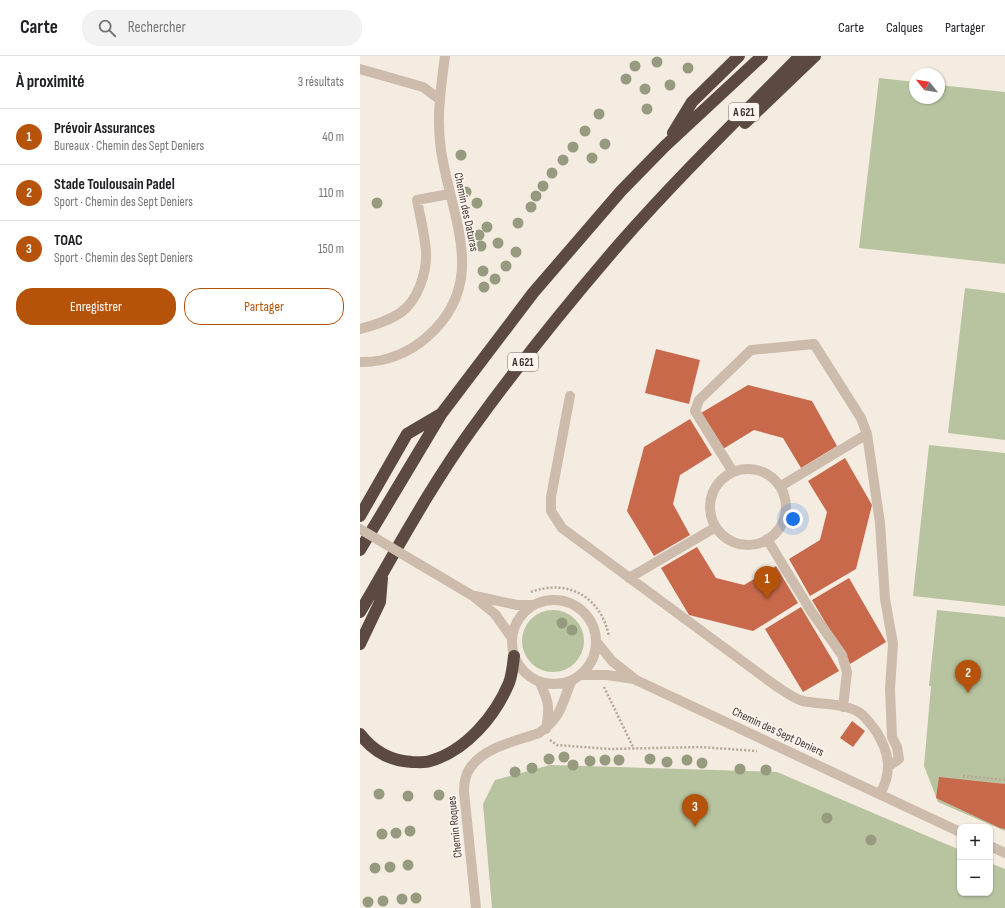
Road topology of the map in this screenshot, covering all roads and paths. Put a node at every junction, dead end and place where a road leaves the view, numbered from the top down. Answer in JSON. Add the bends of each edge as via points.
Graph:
{"nodes":[{"id":1,"x":445,"y":56,"type":"edge"},
{"id":2,"x":739,"y":56,"type":"edge"},
{"id":3,"x":762,"y":56,"type":"edge"},
{"id":4,"x":800,"y":56,"type":"edge"},
{"id":5,"x":815,"y":56,"type":"edge"},
{"id":6,"x":360,"y":69,"type":"edge"},
{"id":7,"x":439,"y":99,"type":"junction"},
{"id":8,"x":666,"y":146,"type":"junction"},
{"id":9,"x":689,"y":168,"type":"junction"},
{"id":10,"x":449,"y":194,"type":"junction"},
{"id":11,"x":360,"y":329,"type":"edge"},
{"id":12,"x":360,"y":362,"type":"edge"},
{"id":13,"x":570,"y":396,"type":"dead end"},
{"id":14,"x":442,"y":413,"type":"junction"},
{"id":15,"x":867,"y":434,"type":"junction"},
{"id":16,"x":732,"y":472,"type":"junction"},
{"id":17,"x":781,"y":486,"type":"junction"},
{"id":18,"x":360,"y":516,"type":"edge"},
{"id":19,"x":716,"y":527,"type":"junction"},
{"id":20,"x":360,"y":529,"type":"edge"},
{"id":21,"x":768,"y":540,"type":"junction"},
{"id":22,"x":360,"y":550,"type":"edge"},
{"id":23,"x":382,"y":574,"type":"junction"},
{"id":24,"x":629,"y":578,"type":"junction"},
{"id":25,"x":473,"y":596,"type":"junction"},
{"id":26,"x":534,"y":605,"type":"junction"},
{"id":27,"x":360,"y":612,"type":"edge"},
{"id":28,"x":512,"y":638,"type":"junction"},
{"id":29,"x":596,"y":641,"type":"junction"},
{"id":30,"x":360,"y":644,"type":"edge"},
{"id":31,"x":514,"y":656,"type":"junction"},
{"id":32,"x":576,"y":677,"type":"junction"},
{"id":33,"x":636,"y":680,"type":"junction"},
{"id":34,"x":539,"y":681,"type":"junction"},
{"id":35,"x":604,"y":687,"type":"dead end"},
{"id":36,"x":843,"y":707,"type":"junction"},
{"id":37,"x":542,"y":731,"type":"junction"},
{"id":38,"x":360,"y":734,"type":"edge"},
{"id":39,"x":767,"y":740,"type":"junction"},
{"id":40,"x":634,"y":748,"type":"junction"},
{"id":41,"x":889,"y":766,"type":"junction"},
{"id":42,"x":963,"y":776,"type":"dead end"},
{"id":43,"x":1005,"y":780,"type":"edge"},
{"id":44,"x":880,"y":794,"type":"junction"},
{"id":45,"x":957,"y":831,"type":"edge"},
{"id":46,"x":993,"y":847,"type":"edge"},
{"id":47,"x":1005,"y":853,"type":"edge"},
{"id":48,"x":476,"y":908,"type":"edge"}],
"edges":[{"from":1,"to":7,"type":"street","name":"Chemin des Daturas"},
{"from":2,"to":8,"type":"highway","via":[[692,102]]},
{"from":3,"to":8,"type":"highway","number":"A 621"},
{"from":4,"to":9,"type":"highway","number":"A 621"},
{"from":5,"to":9,"type":"highway","via":[[734,132]]},
{"from":6,"to":7,"type":"street","via":[[423,86]]},
{"from":7,"to":10,"type":"street","name":"Chemin des Daturas","via":[[440,149]]},
{"from":8,"to":14,"type":"highway","number":"A 621","via":[[621,191],[532,293]]},
{"from":9,"to":23,"type":"highway","number":"A 621","via":[[622,240],[558,316],[471,430]]},
{"from":10,"to":11,"type":"street","via":[[417,200],[426,252],[422,281],[414,297],[402,312],[381,323]]},
{"from":10,"to":12,"type":"street","name":"Chemin des Daturas","via":[[460,233],[463,259],[461,282],[452,305],[439,327],[417,345],[393,357]]},
{"from":13,"to":24,"type":"street","via":[[551,497],[551,511],[562,528]]},
{"from":14,"to":18,"type":"highway","via":[[407,434]]},
{"from":14,"to":22,"type":"highway","number":"A 621"},
{"from":15,"to":16,"type":"street","via":[[861,418],[814,344],[751,350],[698,400],[695,411]]},
{"from":15,"to":17,"type":"street"},
{"from":15,"to":41,"type":"street","via":[[880,524],[885,599],[893,644],[890,689],[892,737],[898,748],[899,759]]},
{"from":16,"to":17,"type":"street","via":[[751,468],[763,471]]},
{"from":16,"to":19,"type":"street","via":[[719,482],[713,492],[711,516]]},
{"from":17,"to":21,"type":"street","via":[[786,498],[787,512],[783,525]]},
{"from":19,"to":21,"type":"street","via":[[725,537],[736,543],[750,545]]},
{"from":19,"to":24,"type":"street"},
{"from":20,"to":25,"type":"street","bridge":true},
{"from":21,"to":36,"type":"street","via":[[811,611],[842,654],[847,672]]},
{"from":23,"to":27,"type":"highway","number":"A 621"},
{"from":23,"to":30,"type":"highway","via":[[380,602]]},
{"from":24,"to":36,"type":"street","via":[[776,686],[801,701]]},
{"from":25,"to":26,"type":"street","via":[[517,605]]},
{"from":25,"to":28,"type":"street","via":[[495,614]]},
{"from":26,"to":28,"type":"street","via":[[519,619]]},
{"from":26,"to":29,"type":"street","via":[[555,600],[576,606],[589,618]]},
{"from":28,"to":31,"type":"street"},
{"from":29,"to":32,"type":"street","via":[[592,659]]},
{"from":29,"to":33,"type":"street","name":"Chemin des Sept Deniers","via":[[612,661]]},
{"from":31,"to":34,"type":"street","via":[[523,671]]},
{"from":31,"to":38,"type":"highway","via":[[509,682],[495,708],[470,738],[448,754],[429,762],[403,762],[383,755]]},
{"from":32,"to":33,"type":"street","via":[[607,675]]},
{"from":32,"to":34,"type":"street","via":[[556,684]]},
{"from":32,"to":37,"type":"street","name":"Chemin Roques","via":[[557,718]]},
{"from":33,"to":39,"type":"street","name":"Chemin des Sept Deniers"},
{"from":34,"to":37,"type":"street","via":[[547,697],[550,711]]},
{"from":35,"to":40,"type":"path"},
{"from":36,"to":41,"type":"street","via":[[859,712],[871,723],[886,750]]},
{"from":37,"to":40,"type":"path","via":[[558,745]]},
{"from":37,"to":48,"type":"street","name":"Chemin Roques","via":[[493,750],[470,768],[465,779],[464,792]]},
{"from":39,"to":40,"type":"path","via":[[762,751]]},
{"from":39,"to":44,"type":"street","name":"Chemin des Sept Deniers"},
{"from":41,"to":44,"type":"street","via":[[888,778]]},
{"from":42,"to":43,"type":"path"},
{"from":44,"to":45,"type":"street","name":"Chemin des Sept Deniers"},
{"from":46,"to":47,"type":"street"}]}
